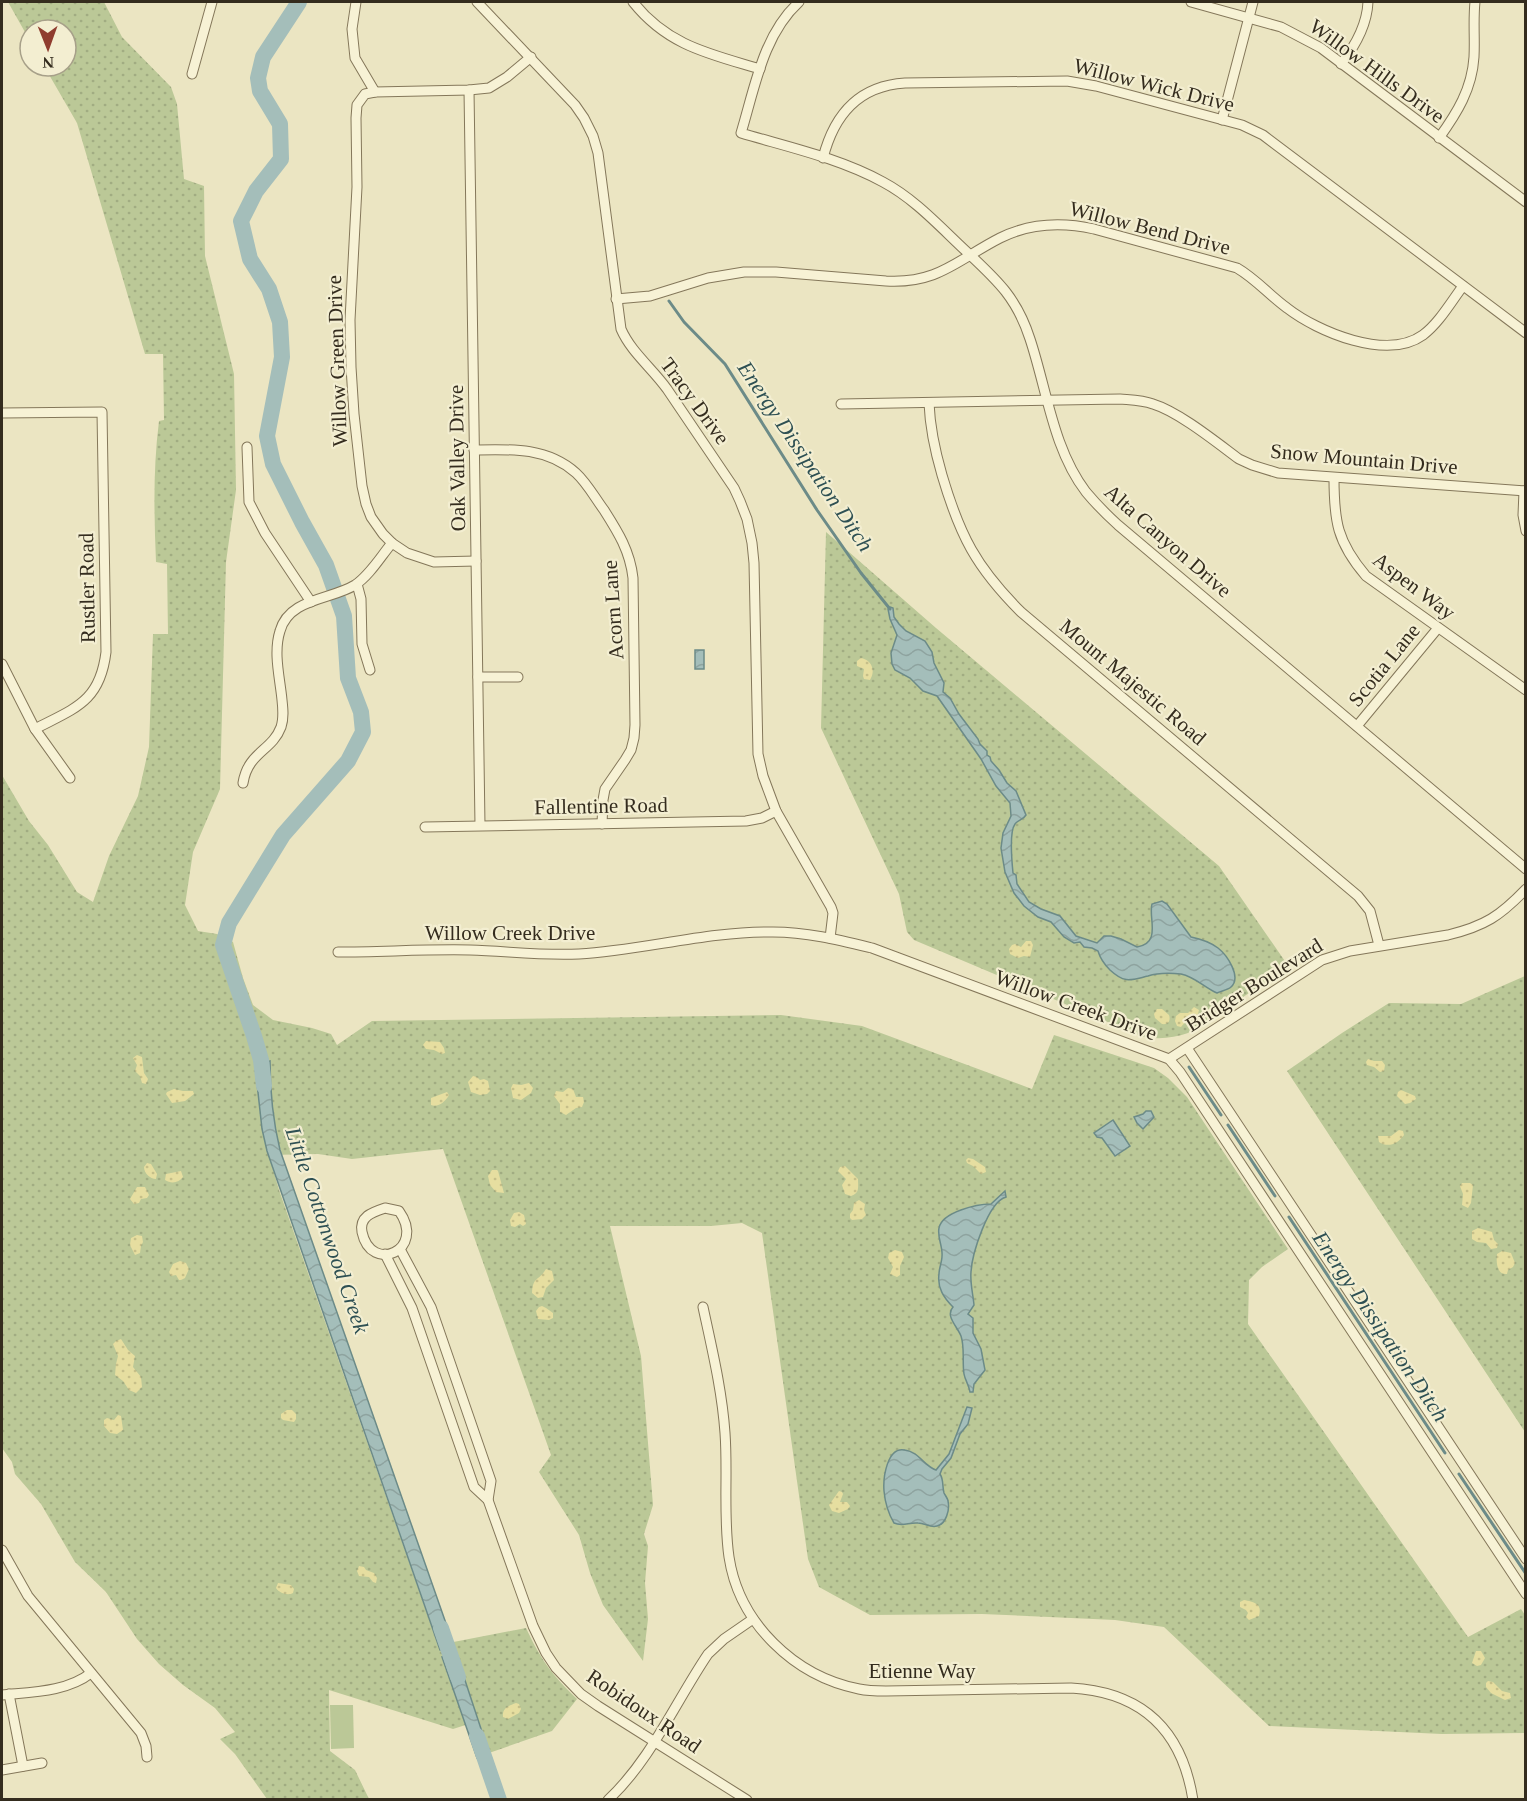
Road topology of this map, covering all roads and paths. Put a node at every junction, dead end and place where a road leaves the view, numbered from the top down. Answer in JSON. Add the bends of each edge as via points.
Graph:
{"nodes":[{"id":1,"x":212,"y":2,"type":"edge"},
{"id":2,"x":356,"y":2,"type":"edge"},
{"id":3,"x":477,"y":2,"type":"edge"},
{"id":4,"x":633,"y":2,"type":"edge"},
{"id":5,"x":799,"y":2,"type":"edge"},
{"id":6,"x":1191,"y":2,"type":"edge"},
{"id":7,"x":1253,"y":2,"type":"edge"},
{"id":8,"x":1368,"y":2,"type":"edge"},
{"id":9,"x":1475,"y":2,"type":"edge"},
{"id":10,"x":1249,"y":18,"type":"junction"},
{"id":11,"x":531,"y":57,"type":"junction"},
{"id":12,"x":1341,"y":64,"type":"junction"},
{"id":13,"x":760,"y":69,"type":"junction"},
{"id":14,"x":192,"y":74,"type":"dead end"},
{"id":15,"x":469,"y":90,"type":"junction"},
{"id":16,"x":375,"y":92,"type":"junction"},
{"id":17,"x":1222,"y":120,"type":"junction"},
{"id":18,"x":1439,"y":138,"type":"junction"},
{"id":19,"x":823,"y":158,"type":"junction"},
{"id":20,"x":1526,"y":187,"type":"edge"},
{"id":21,"x":1522,"y":200,"type":"edge"},
{"id":22,"x":970,"y":255,"type":"junction"},
{"id":23,"x":1463,"y":286,"type":"junction"},
{"id":24,"x":616,"y":299,"type":"junction"},
{"id":25,"x":1526,"y":333,"type":"edge"},
{"id":26,"x":1048,"y":401,"type":"junction"},
{"id":27,"x":929,"y":403,"type":"junction"},
{"id":28,"x":841,"y":404,"type":"dead end"},
{"id":29,"x":2,"y":413,"type":"edge"},
{"id":30,"x":247,"y":447,"type":"dead end"},
{"id":31,"x":474,"y":450,"type":"junction"},
{"id":32,"x":1334,"y":478,"type":"junction"},
{"id":33,"x":1525,"y":491,"type":"edge"},
{"id":34,"x":1526,"y":531,"type":"edge"},
{"id":35,"x":392,"y":543,"type":"junction"},
{"id":36,"x":476,"y":561,"type":"junction"},
{"id":37,"x":353,"y":586,"type":"junction"},
{"id":38,"x":310,"y":602,"type":"junction"},
{"id":39,"x":1438,"y":628,"type":"junction"},
{"id":40,"x":2,"y":664,"type":"edge"},
{"id":41,"x":370,"y":670,"type":"dead end"},
{"id":42,"x":478,"y":677,"type":"junction"},
{"id":43,"x":518,"y":677,"type":"dead end"},
{"id":44,"x":1526,"y":690,"type":"edge"},
{"id":45,"x":1357,"y":726,"type":"junction"},
{"id":46,"x":35,"y":729,"type":"junction"},
{"id":47,"x":70,"y":778,"type":"dead end"},
{"id":48,"x":243,"y":783,"type":"dead end"},
{"id":49,"x":776,"y":811,"type":"junction"},
{"id":50,"x":602,"y":824,"type":"junction"},
{"id":51,"x":480,"y":825,"type":"junction"},
{"id":52,"x":425,"y":827,"type":"dead end"},
{"id":53,"x":1526,"y":869,"type":"edge"},
{"id":54,"x":1526,"y":890,"type":"edge"},
{"id":55,"x":830,"y":938,"type":"junction"},
{"id":56,"x":1378,"y":945,"type":"junction"},
{"id":57,"x":338,"y":952,"type":"dead end"},
{"id":58,"x":1187,"y":1048,"type":"junction"},
{"id":59,"x":1169,"y":1059,"type":"junction"},
{"id":60,"x":400,"y":1249,"type":"junction"},
{"id":61,"x":385,"y":1254,"type":"junction"},
{"id":62,"x":703,"y":1307,"type":"dead end"},
{"id":63,"x":488,"y":1500,"type":"junction"},
{"id":64,"x":2,"y":1550,"type":"edge"},
{"id":65,"x":1526,"y":1559,"type":"edge"},
{"id":66,"x":1526,"y":1594,"type":"edge"},
{"id":67,"x":753,"y":1619,"type":"junction"},
{"id":68,"x":91,"y":1673,"type":"junction"},
{"id":69,"x":5,"y":1695,"type":"edge"},
{"id":70,"x":654,"y":1741,"type":"junction"},
{"id":71,"x":147,"y":1758,"type":"dead end"},
{"id":72,"x":42,"y":1763,"type":"dead end"},
{"id":73,"x":22,"y":1766,"type":"junction"},
{"id":74,"x":2,"y":1770,"type":"edge"},
{"id":75,"x":608,"y":1800,"type":"edge"},
{"id":76,"x":747,"y":1800,"type":"edge"},
{"id":77,"x":1193,"y":1800,"type":"edge"}],
"edges":[{"from":1,"to":14,"type":"street"},
{"from":2,"to":16,"type":"street","via":[[352,29],[355,58]]},
{"from":3,"to":11,"type":"street","name":"Tracy Drive"},
{"from":4,"to":13,"type":"street","via":[[676,40],[704,53]]},
{"from":5,"to":13,"type":"street","via":[[773,35]]},
{"from":6,"to":10,"type":"street","name":"Willow Hills Drive"},
{"from":7,"to":10,"type":"street"},
{"from":8,"to":12,"type":"street","via":[[1359,38]]},
{"from":9,"to":18,"type":"street","via":[[1470,82],[1462,103]]},
{"from":10,"to":12,"type":"street","name":"Willow Hills Drive","via":[[1297,34]]},
{"from":10,"to":17,"type":"street"},
{"from":11,"to":15,"type":"street","via":[[489,88]]},
{"from":11,"to":24,"type":"street","name":"Tracy Drive","via":[[575,105],[593,136],[601,170]]},
{"from":12,"to":18,"type":"street","name":"Willow Hills Drive"},
{"from":13,"to":19,"type":"street","name":"Alta Canyon Drive","via":[[741,133]]},
{"from":15,"to":16,"type":"street"},
{"from":15,"to":31,"type":"street","name":"Oak Valley Drive"},
{"from":16,"to":35,"type":"street","name":"Willow Green Drive","via":[[365,94],[357,105],[351,367],[364,495],[371,517]]},
{"from":17,"to":19,"type":"street","name":"Willow Wick Drive","via":[[1067,81],[896,84],[871,91],[846,109],[834,127]]},
{"from":17,"to":23,"type":"street","name":"Willow Wick Drive","via":[[1249,128],[1271,141]]},
{"from":18,"to":21,"type":"street","name":"Willow Hills Drive"},
{"from":19,"to":22,"type":"street","name":"Alta Canyon Drive","via":[[863,172],[904,195]]},
{"from":20,"to":21,"type":"street"},
{"from":22,"to":23,"type":"street","name":"Willow Bend Drive","via":[[1000,238],[1034,226],[1094,229],[1237,268],[1309,323],[1383,346],[1402,345],[1423,335]]},
{"from":22,"to":24,"type":"street","name":"Willow Bend Drive","via":[[934,276],[903,282],[744,272],[708,278],[650,296]]},
{"from":22,"to":26,"type":"street","name":"Alta Canyon Drive","via":[[1014,301]]},
{"from":23,"to":25,"type":"street","name":"Willow Wick Drive"},
{"from":24,"to":49,"type":"street","name":"Tracy Drive","via":[[626,341],[667,389],[734,488],[747,519],[754,563],[758,754]]},
{"from":26,"to":27,"type":"street","name":"Snow Mountain Drive"},
{"from":26,"to":32,"type":"street","name":"Snow Mountain Drive","via":[[1120,399],[1153,404],[1252,465],[1278,473]]},
{"from":26,"to":45,"type":"street","name":"Alta Canyon Drive","via":[[1074,472],[1101,509]]},
{"from":27,"to":28,"type":"street","name":"Snow Mountain Drive"},
{"from":27,"to":56,"type":"street","name":"Mount Majestic Road","via":[[931,431],[952,508],[969,546],[999,590],[1358,896],[1370,910]]},
{"from":29,"to":46,"type":"street","name":"Rustler Road","via":[[102,412],[104,670],[88,699]]},
{"from":30,"to":38,"type":"street","via":[[249,502]]},
{"from":31,"to":36,"type":"street","name":"Oak Valley Drive"},
{"from":31,"to":50,"type":"street","name":"Acorn Lane","via":[[524,450],[566,465],[588,487],[626,547],[633,578],[635,724],[631,750],[605,789]]},
{"from":32,"to":33,"type":"street","name":"Snow Mountain Drive"},
{"from":32,"to":39,"type":"street","name":"Aspen Way","via":[[1337,526],[1353,560],[1366,576]]},
{"from":33,"to":34,"type":"street"},
{"from":35,"to":36,"type":"street","name":"Willow Green Drive","via":[[406,553],[434,562]]},
{"from":35,"to":37,"type":"street"},
{"from":36,"to":42,"type":"street","name":"Oak Valley Drive"},
{"from":37,"to":38,"type":"street"},
{"from":37,"to":41,"type":"street","via":[[361,598],[362,644]]},
{"from":38,"to":48,"type":"street","via":[[293,610],[281,627],[277,650],[282,726],[249,762]]},
{"from":39,"to":44,"type":"street","name":"Aspen Way"},
{"from":39,"to":45,"type":"street","name":"Scotia Lane"},
{"from":40,"to":46,"type":"street"},
{"from":42,"to":43,"type":"street"},
{"from":42,"to":51,"type":"street","name":"Oak Valley Drive"},
{"from":45,"to":53,"type":"street","name":"Alta Canyon Drive"},
{"from":46,"to":47,"type":"street"},
{"from":49,"to":50,"type":"street","name":"Fallentine Road","via":[[746,821]]},
{"from":49,"to":55,"type":"street","name":"Tracy Drive","via":[[831,906]]},
{"from":50,"to":51,"type":"street","name":"Fallentine Road"},
{"from":51,"to":52,"type":"street","name":"Fallentine Road"},
{"from":54,"to":56,"type":"street","name":"Bridger Boulevard","via":[[1508,908],[1480,926]]},
{"from":55,"to":57,"type":"street","name":"Willow Creek Drive","via":[[746,933],[612,951],[555,954],[466,950]]},
{"from":55,"to":59,"type":"street","name":"Willow Creek Drive","via":[[872,948]]},
{"from":56,"to":58,"type":"street","name":"Bridger Boulevard","via":[[1322,960]]},
{"from":58,"to":59,"type":"street","name":"Bridger Boulevard"},
{"from":58,"to":65,"type":"street"},
{"from":59,"to":66,"type":"street","name":"Willow Creek Drive"},
{"from":60,"to":61,"type":"street"},
{"from":60,"to":61,"type":"street","name":"Robidoux Road","via":[[407,1239],[402,1216],[399,1211],[385,1208],[364,1218],[362,1230],[370,1250]]},
{"from":60,"to":63,"type":"street","name":"Robidoux Road","via":[[434,1316],[491,1481]]},
{"from":61,"to":63,"type":"street","name":"Robidoux Road","via":[[412,1308],[474,1487]]},
{"from":62,"to":67,"type":"street","name":"Etienne Way","via":[[723,1411],[729,1558],[735,1582]]},
{"from":63,"to":70,"type":"street","name":"Robidoux Road","via":[[533,1626],[556,1668],[581,1694]]},
{"from":64,"to":68,"type":"street","via":[[28,1596]]},
{"from":67,"to":70,"type":"street","via":[[708,1654]]},
{"from":67,"to":77,"type":"street","name":"Etienne Way","via":[[797,1663],[819,1676],[861,1690],[1071,1688],[1110,1693],[1145,1711],[1168,1734],[1185,1766]]},
{"from":68,"to":69,"type":"street","via":[[58,1688]]},
{"from":68,"to":71,"type":"street","via":[[141,1733]]},
{"from":69,"to":73,"type":"street"},
{"from":70,"to":75,"type":"street"},
{"from":70,"to":76,"type":"street","name":"Robidoux Road"},
{"from":72,"to":73,"type":"street"},
{"from":73,"to":74,"type":"street"}]}
